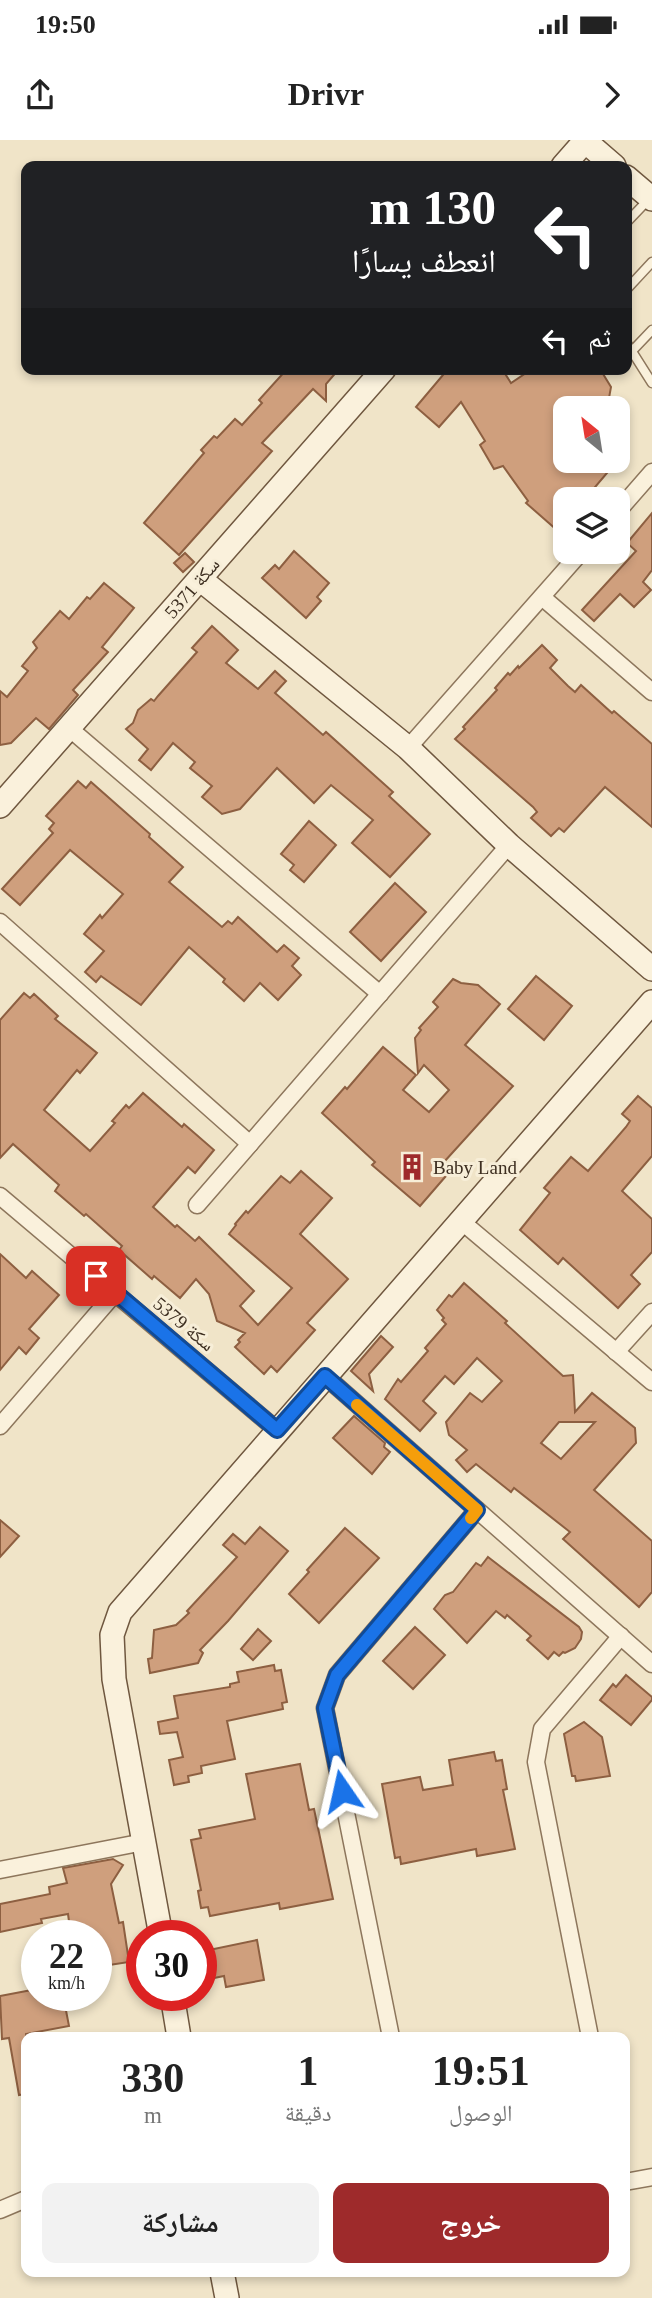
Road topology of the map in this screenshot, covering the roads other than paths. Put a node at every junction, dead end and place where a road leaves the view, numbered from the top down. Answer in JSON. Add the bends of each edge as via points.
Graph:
{"nodes":[{"id":1,"x":585,"y":141,"type":"edge"},
{"id":2,"x":567,"y":161,"type":"edge"},
{"id":3,"x":608,"y":161,"type":"edge"},
{"id":4,"x":632,"y":182,"type":"edge"},
{"id":5,"x":651,"y":198,"type":"edge"},
{"id":6,"x":632,"y":217,"type":"edge"},
{"id":7,"x":652,"y":262,"type":"edge"},
{"id":8,"x":632,"y":284,"type":"edge"},
{"id":9,"x":652,"y":330,"type":"edge"},
{"id":10,"x":632,"y":351,"type":"joint"},
{"id":11,"x":379,"y":375,"type":"edge"},
{"id":12,"x":652,"y":383,"type":"edge"},
{"id":13,"x":652,"y":472,"type":"edge"},
{"id":14,"x":630,"y":497,"type":"edge"},
{"id":15,"x":571,"y":564,"type":"edge"},
{"id":16,"x":200,"y":579,"type":"junction"},
{"id":17,"x":542,"y":597,"type":"junction"},
{"id":18,"x":652,"y":692,"type":"edge"},
{"id":19,"x":69,"y":728,"type":"junction"},
{"id":20,"x":408,"y":748,"type":"junction"},
{"id":21,"x":0,"y":806,"type":"edge"},
{"id":22,"x":509,"y":845,"type":"junction"},
{"id":23,"x":0,"y":922,"type":"edge"},
{"id":24,"x":652,"y":969,"type":"edge"},
{"id":25,"x":380,"y":994,"type":"junction"},
{"id":26,"x":652,"y":1002,"type":"edge"},
{"id":27,"x":250,"y":1144,"type":"junction"},
{"id":28,"x":0,"y":1196,"type":"edge"},
{"id":29,"x":197,"y":1205,"type":"dead end"},
{"id":30,"x":460,"y":1221,"type":"junction"},
{"id":31,"x":115,"y":1293,"type":"junction"},
{"id":32,"x":652,"y":1312,"type":"edge"},
{"id":33,"x":616,"y":1352,"type":"junction"},
{"id":34,"x":325,"y":1376,"type":"junction"},
{"id":35,"x":652,"y":1382,"type":"edge"},
{"id":36,"x":0,"y":1426,"type":"edge"},
{"id":37,"x":277,"y":1430,"type":"junction"},
{"id":38,"x":477,"y":1510,"type":"junction"},
{"id":39,"x":621,"y":1636,"type":"junction"},
{"id":40,"x":652,"y":1664,"type":"edge"},
{"id":41,"x":144,"y":1842,"type":"junction"},
{"id":42,"x":0,"y":1870,"type":"edge"},
{"id":43,"x":158,"y":1920,"type":"edge"},
{"id":44,"x":175,"y":2011,"type":"edge"},
{"id":45,"x":178,"y":2032,"type":"edge"},
{"id":46,"x":390,"y":2032,"type":"edge"},
{"id":47,"x":589,"y":2032,"type":"edge"},
{"id":48,"x":652,"y":2177,"type":"edge"},
{"id":49,"x":630,"y":2181,"type":"edge"},
{"id":50,"x":21,"y":2200,"type":"edge"},
{"id":51,"x":1,"y":2206,"type":"edge"},
{"id":52,"x":223,"y":2277,"type":"edge"},
{"id":53,"x":227,"y":2298,"type":"edge"}],
"edges":[{"from":1,"to":2,"type":"street"},
{"from":1,"to":3,"type":"street"},
{"from":4,"to":5,"type":"street"},
{"from":5,"to":6,"type":"lane"},
{"from":7,"to":8,"type":"lane"},
{"from":9,"to":10,"type":"lane"},
{"from":10,"to":12,"type":"lane"},
{"from":11,"to":16,"type":"street","name":"سكة 5371"},
{"from":13,"to":14,"type":"street"},
{"from":15,"to":17,"type":"street"},
{"from":16,"to":19,"type":"street","name":"سكة 5371"},
{"from":16,"to":20,"type":"street"},
{"from":17,"to":18,"type":"street"},
{"from":17,"to":20,"type":"street"},
{"from":19,"to":21,"type":"street","name":"سكة 5371"},
{"from":19,"to":25,"type":"street"},
{"from":20,"to":22,"type":"street"},
{"from":22,"to":24,"type":"street"},
{"from":22,"to":25,"type":"street"},
{"from":23,"to":27,"type":"street"},
{"from":25,"to":27,"type":"street"},
{"from":26,"to":30,"type":"street"},
{"from":27,"to":29,"type":"street"},
{"from":28,"to":31,"type":"street","name":"سكة 5379"},
{"from":30,"to":33,"type":"street"},
{"from":30,"to":34,"type":"street"},
{"from":31,"to":36,"type":"street"},
{"from":31,"to":37,"type":"street","name":"سكة 5379"},
{"from":32,"to":33,"type":"street"},
{"from":33,"to":35,"type":"street"},
{"from":34,"to":37,"type":"street"},
{"from":34,"to":38,"type":"street"},
{"from":37,"to":41,"type":"street","via":[[133,1595],[120,1612],[112,1635],[114,1679]]},
{"from":38,"to":39,"type":"street"},
{"from":38,"to":46,"type":"street","via":[[337,1675],[325,1708]]},
{"from":39,"to":40,"type":"street"},
{"from":39,"to":47,"type":"street","via":[[542,1729],[536,1762]]},
{"from":41,"to":42,"type":"street"},
{"from":41,"to":43,"type":"street"},
{"from":44,"to":45,"type":"street"},
{"from":48,"to":49,"type":"street"},
{"from":50,"to":51,"type":"street"},
{"from":52,"to":53,"type":"street"}]}
